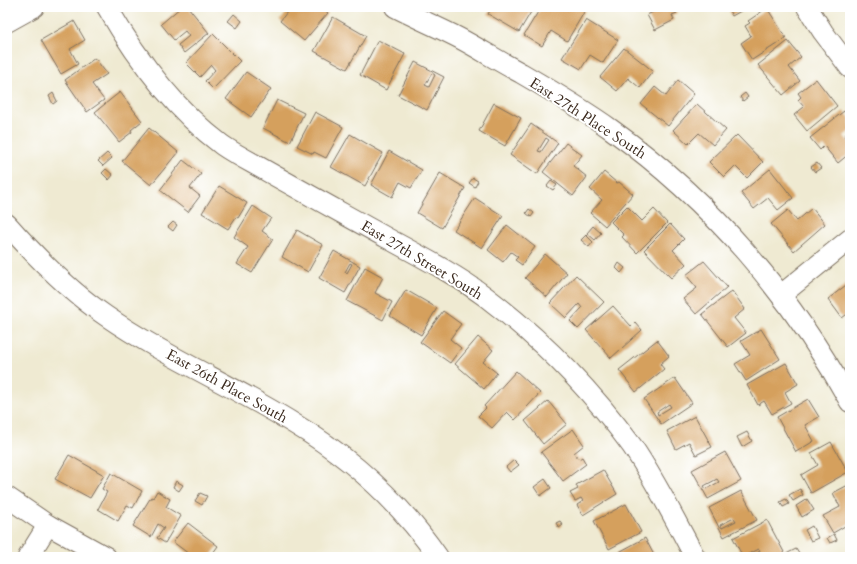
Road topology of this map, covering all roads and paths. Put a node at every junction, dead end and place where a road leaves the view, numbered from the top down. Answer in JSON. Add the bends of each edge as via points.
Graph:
{"nodes":[{"id":1,"x":34,"y":7,"type":"edge"},
{"id":2,"x":107,"y":7,"type":"edge"},
{"id":3,"x":395,"y":7,"type":"edge"},
{"id":4,"x":807,"y":7,"type":"edge"},
{"id":5,"x":7,"y":22,"type":"edge"},
{"id":6,"x":850,"y":68,"type":"edge"},
{"id":7,"x":7,"y":224,"type":"edge"},
{"id":8,"x":850,"y":239,"type":"edge"},
{"id":9,"x":780,"y":295,"type":"junction"},
{"id":10,"x":850,"y":402,"type":"edge"},
{"id":11,"x":7,"y":497,"type":"edge"},
{"id":12,"x":48,"y":525,"type":"junction"},
{"id":13,"x":28,"y":557,"type":"edge"},
{"id":14,"x":106,"y":557,"type":"edge"},
{"id":15,"x":438,"y":557,"type":"edge"},
{"id":16,"x":695,"y":557,"type":"edge"}],
"edges":[{"from":1,"to":5,"type":"street"},
{"from":2,"to":16,"type":"street","name":"East 27th Street South","via":[[143,65],[195,122],[223,145],[447,271],[485,296],[550,351],[580,382],[632,447],[651,476]]},
{"from":3,"to":9,"type":"street","name":"East 27th Place South","via":[[459,38],[568,101],[658,164],[753,260]]},
{"from":4,"to":6,"type":"street"},
{"from":7,"to":15,"type":"street","name":"East 26th Place South","via":[[67,286],[105,315],[144,341],[293,423],[334,450],[397,505]]},
{"from":8,"to":9,"type":"street"},
{"from":9,"to":10,"type":"street","name":"East 27th Place South","via":[[817,346]]},
{"from":11,"to":12,"type":"street"},
{"from":12,"to":13,"type":"street"},
{"from":12,"to":14,"type":"street"}]}
